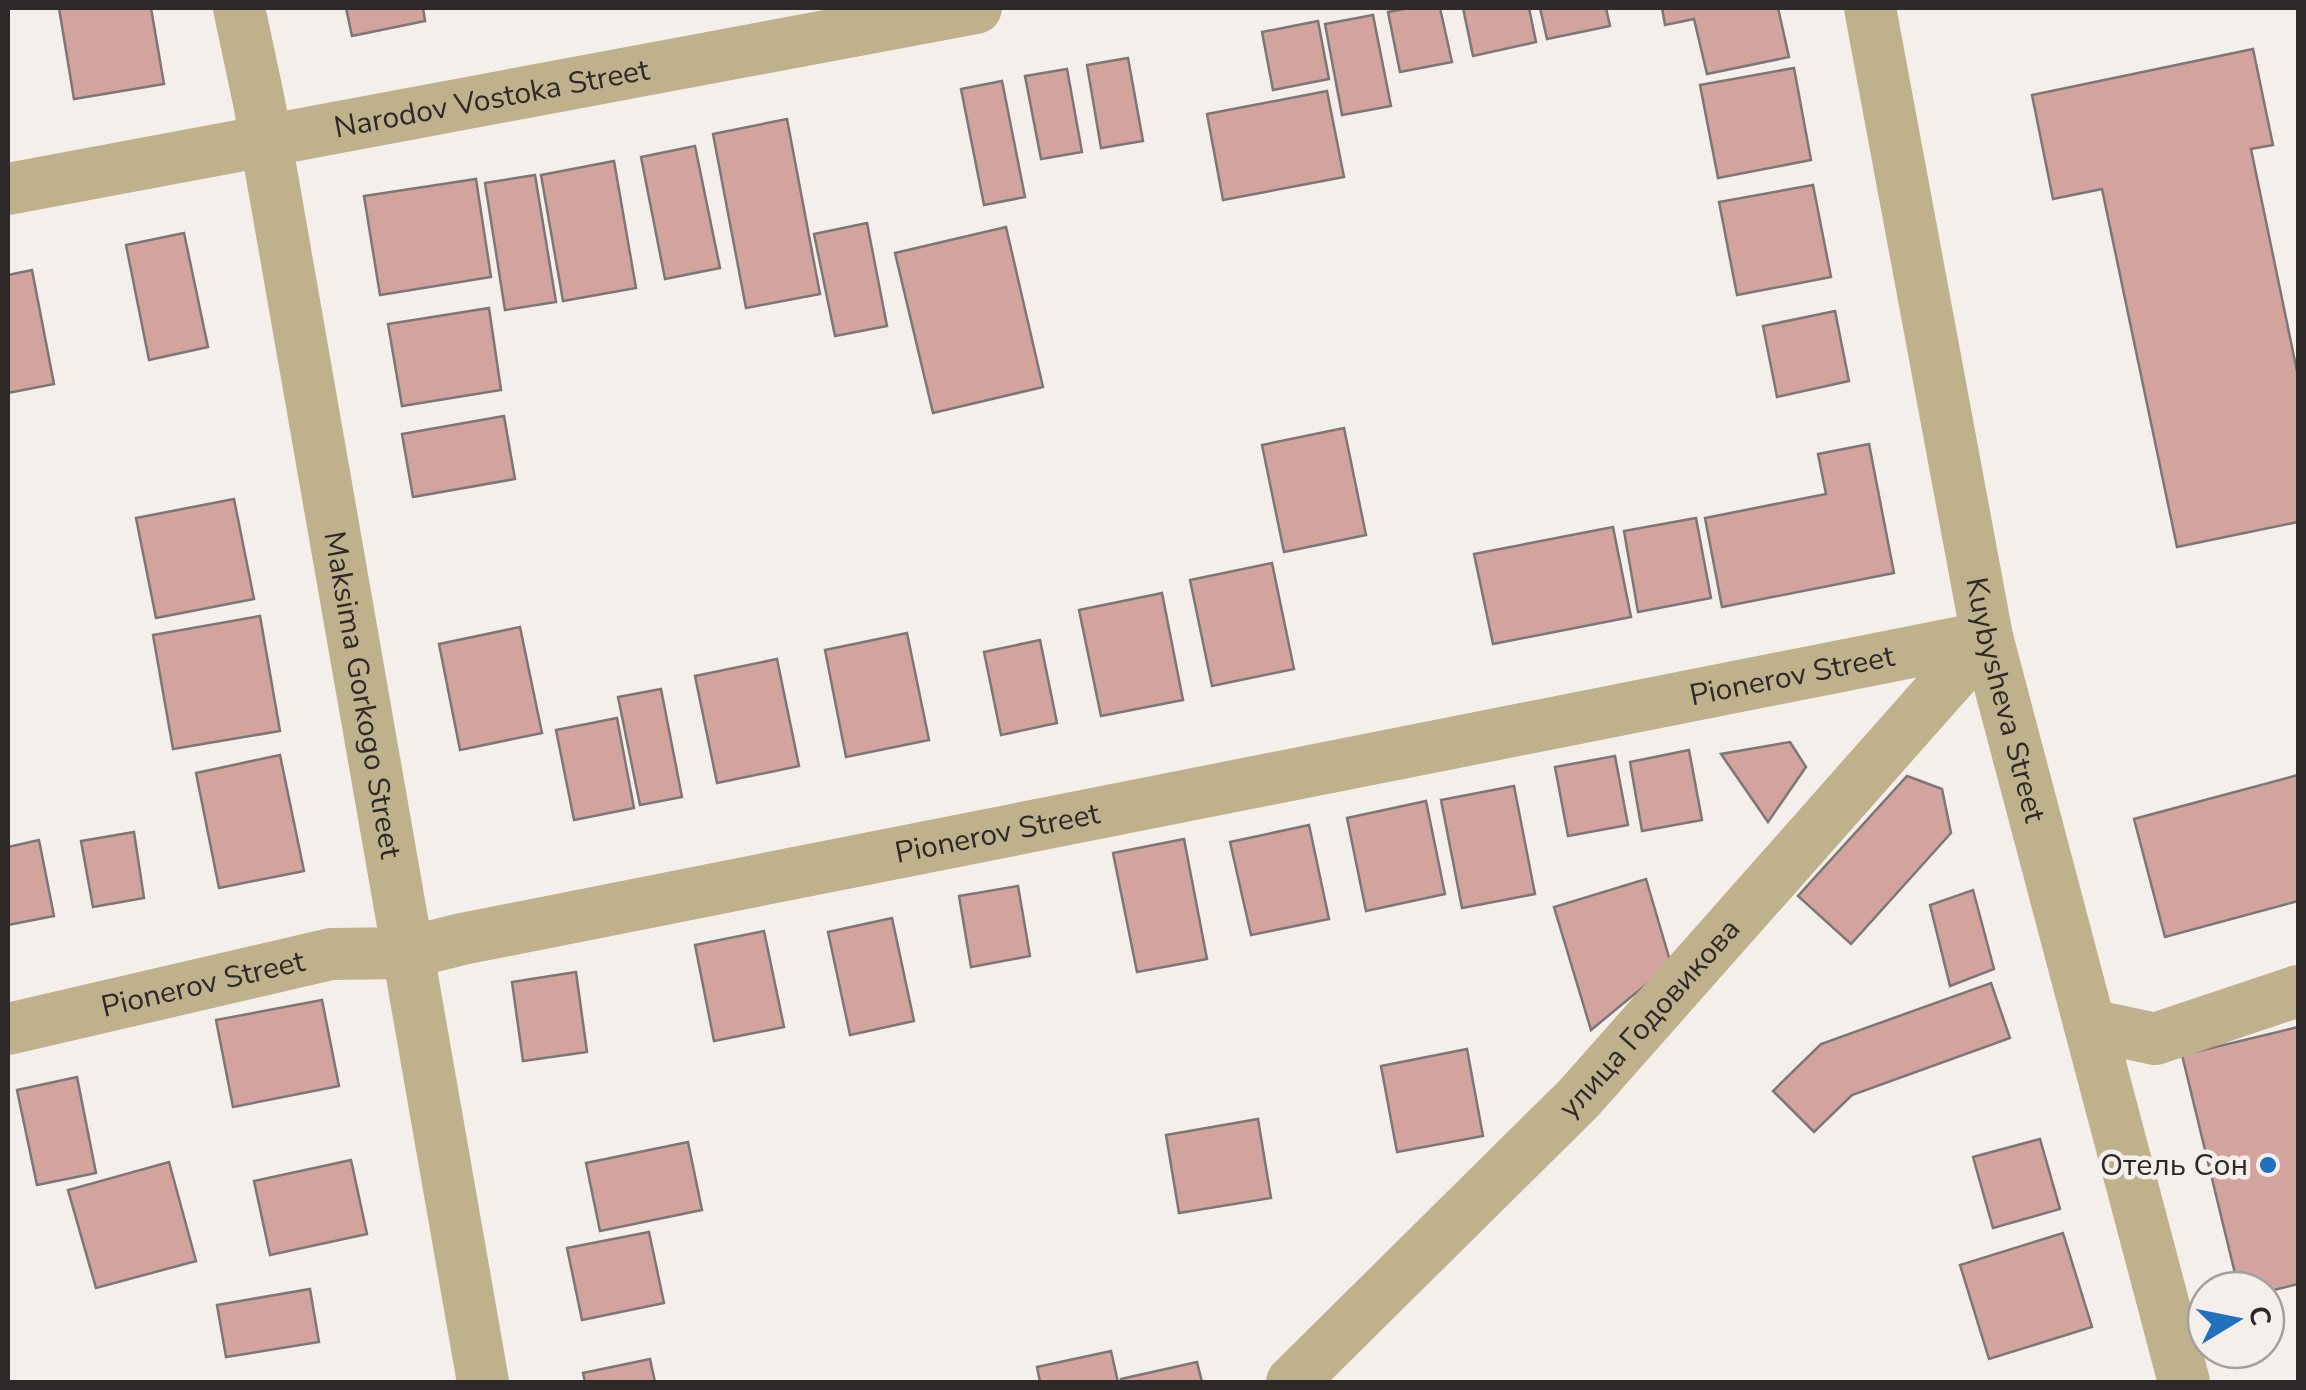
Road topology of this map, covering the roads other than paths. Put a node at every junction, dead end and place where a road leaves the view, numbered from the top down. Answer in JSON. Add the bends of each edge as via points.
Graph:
{"nodes":[{"id":1,"x":238,"y":8,"type":"edge"},
{"id":2,"x":976,"y":8,"type":"edge"},
{"id":3,"x":1870,"y":8,"type":"edge"},
{"id":4,"x":264,"y":142,"type":"junction"},
{"id":5,"x":8,"y":190,"type":"edge"},
{"id":6,"x":1987,"y":636,"type":"junction"},
{"id":7,"x":406,"y":954,"type":"junction"},
{"id":8,"x":2298,"y":991,"type":"edge"},
{"id":9,"x":2090,"y":1025,"type":"junction"},
{"id":10,"x":8,"y":1029,"type":"edge"},
{"id":11,"x":483,"y":1382,"type":"edge"},
{"id":12,"x":1292,"y":1382,"type":"edge"},
{"id":13,"x":2184,"y":1382,"type":"edge"}],
"edges":[{"from":1,"to":4,"type":"street","name":"Maksima Gorkogo Street"},
{"from":2,"to":4,"type":"street","name":"Narodov Vostoka Street"},
{"from":3,"to":6,"type":"street","name":"Kuybysheva Street"},
{"from":4,"to":5,"type":"street","name":"Narodov Vostoka Street"},
{"from":4,"to":7,"type":"street","name":"Maksima Gorkogo Street"},
{"from":6,"to":7,"type":"street","name":"Pionerov Street"},
{"from":6,"to":9,"type":"street","name":"Kuybysheva Street"},
{"from":6,"to":12,"type":"street","name":"улица Годовикова","via":[[1579,1098]]},
{"from":7,"to":10,"type":"street","name":"Pionerov Street","via":[[331,954]]},
{"from":7,"to":11,"type":"street","name":"Maksima Gorkogo Street"},
{"from":8,"to":9,"type":"street","via":[[2155,1039]]},
{"from":9,"to":13,"type":"street","name":"Kuybysheva Street"}]}
